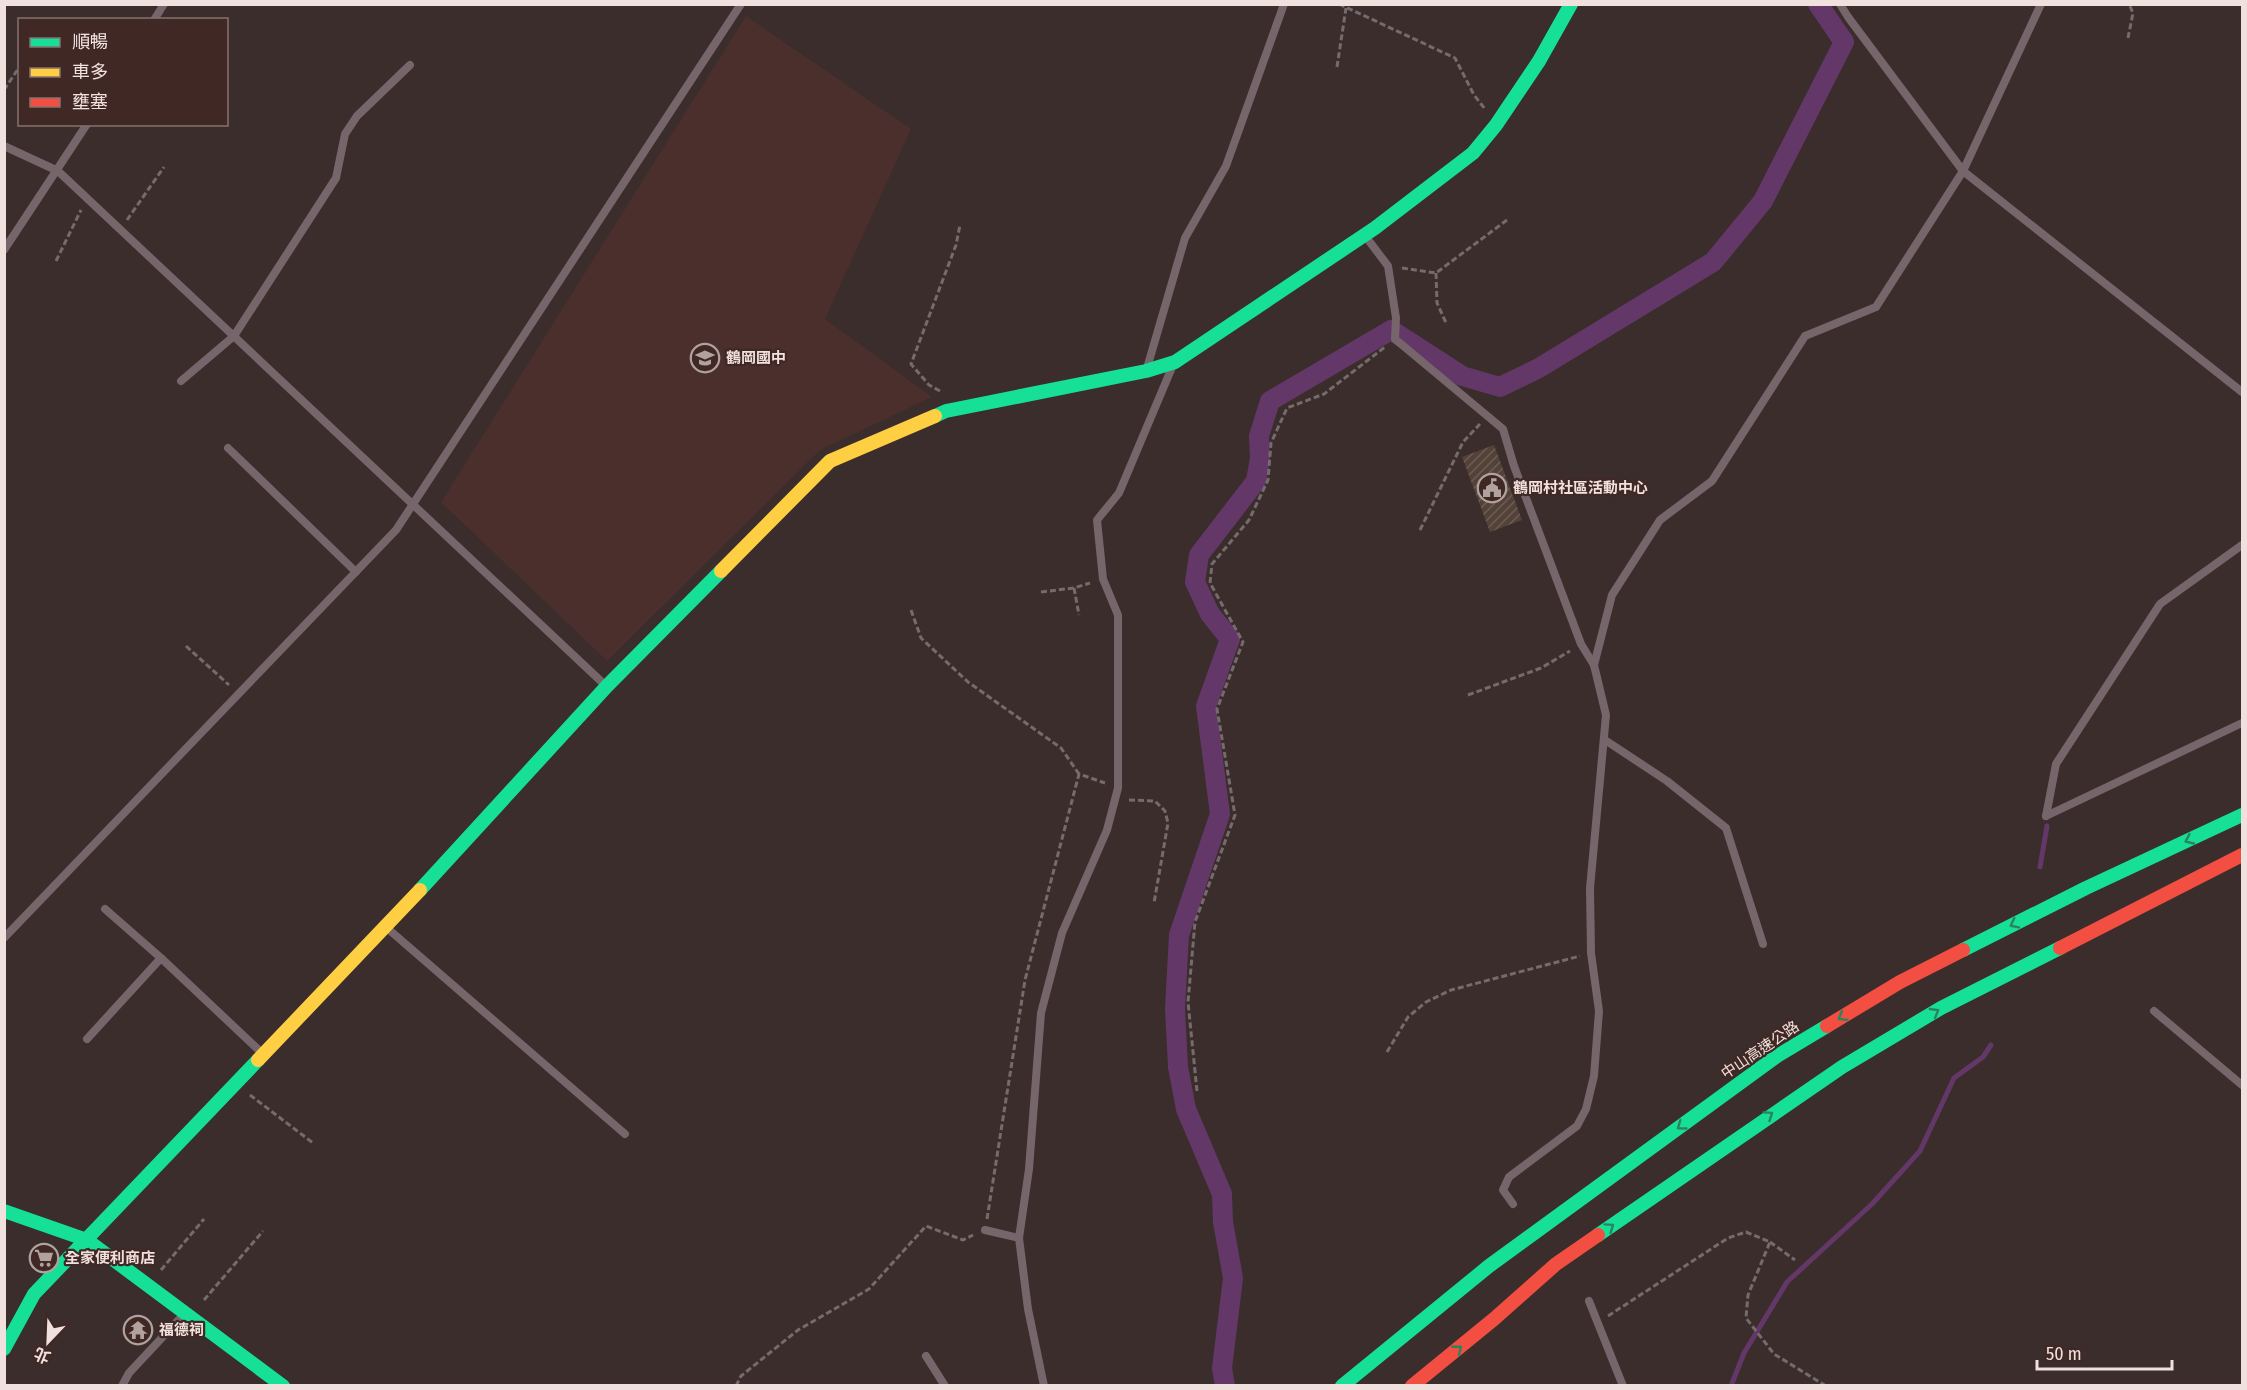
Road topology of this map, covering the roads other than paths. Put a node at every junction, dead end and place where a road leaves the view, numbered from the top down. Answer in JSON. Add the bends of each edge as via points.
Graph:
{"nodes":[{"id":1,"x":164,"y":4,"type":"edge"},
{"id":2,"x":741,"y":4,"type":"edge"},
{"id":3,"x":1284,"y":4,"type":"edge"},
{"id":4,"x":1571,"y":4,"type":"edge"},
{"id":5,"x":1840,"y":4,"type":"edge"},
{"id":6,"x":2041,"y":4,"type":"edge"},
{"id":7,"x":155,"y":18,"type":"edge"},
{"id":8,"x":410,"y":65,"type":"dead end"},
{"id":9,"x":86,"y":126,"type":"edge"},
{"id":10,"x":4,"y":146,"type":"edge"},
{"id":11,"x":58,"y":171,"type":"junction"},
{"id":12,"x":1963,"y":171,"type":"junction"},
{"id":13,"x":1365,"y":235,"type":"junction"},
{"id":14,"x":4,"y":250,"type":"edge"},
{"id":15,"x":234,"y":336,"type":"junction"},
{"id":16,"x":1175,"y":362,"type":"junction"},
{"id":17,"x":1146,"y":371,"type":"junction"},
{"id":18,"x":181,"y":381,"type":"dead end"},
{"id":19,"x":2242,"y":392,"type":"edge"},
{"id":20,"x":228,"y":448,"type":"dead end"},
{"id":21,"x":414,"y":505,"type":"junction"},
{"id":22,"x":2242,"y":545,"type":"edge"},
{"id":23,"x":356,"y":572,"type":"junction"},
{"id":24,"x":1594,"y":665,"type":"junction"},
{"id":25,"x":607,"y":687,"type":"junction"},
{"id":26,"x":2242,"y":723,"type":"edge"},
{"id":27,"x":1605,"y":740,"type":"junction"},
{"id":28,"x":2242,"y":815,"type":"edge"},
{"id":29,"x":2242,"y":855,"type":"edge"},
{"id":30,"x":105,"y":909,"type":"dead end"},
{"id":31,"x":386,"y":927,"type":"junction"},
{"id":32,"x":4,"y":938,"type":"edge"},
{"id":33,"x":1762,"y":944,"type":"dead end"},
{"id":34,"x":161,"y":958,"type":"junction"},
{"id":35,"x":2154,"y":1011,"type":"dead end"},
{"id":36,"x":87,"y":1039,"type":"dead end"},
{"id":37,"x":263,"y":1054,"type":"junction"},
{"id":38,"x":2242,"y":1085,"type":"edge"},
{"id":39,"x":625,"y":1134,"type":"dead end"},
{"id":40,"x":1513,"y":1204,"type":"dead end"},
{"id":41,"x":4,"y":1211,"type":"edge"},
{"id":42,"x":985,"y":1230,"type":"road end"},
{"id":43,"x":1019,"y":1239,"type":"junction"},
{"id":44,"x":87,"y":1240,"type":"junction"},
{"id":45,"x":1589,"y":1301,"type":"dead end"},
{"id":46,"x":189,"y":1314,"type":"junction"},
{"id":47,"x":4,"y":1349,"type":"edge"},
{"id":48,"x":926,"y":1356,"type":"dead end"},
{"id":49,"x":122,"y":1386,"type":"edge"},
{"id":50,"x":283,"y":1386,"type":"edge"},
{"id":51,"x":945,"y":1386,"type":"edge"},
{"id":52,"x":1044,"y":1386,"type":"edge"},
{"id":53,"x":1342,"y":1386,"type":"edge"},
{"id":54,"x":1412,"y":1386,"type":"edge"},
{"id":55,"x":1623,"y":1386,"type":"edge"}],
"edges":[{"from":1,"to":7,"type":"lane"},
{"from":2,"to":21,"type":"lane"},
{"from":3,"to":17,"type":"lane","via":[[1226,166],[1185,238]]},
{"from":4,"to":13,"type":"main road","via":[[1539,61],[1473,153]]},
{"from":5,"to":12,"type":"lane"},
{"from":6,"to":12,"type":"lane"},
{"from":8,"to":15,"type":"lane","via":[[357,116],[345,134],[336,178]]},
{"from":9,"to":11,"type":"lane"},
{"from":10,"to":11,"type":"lane"},
{"from":11,"to":14,"type":"lane"},
{"from":11,"to":15,"type":"lane"},
{"from":12,"to":19,"type":"lane"},
{"from":12,"to":24,"type":"lane","via":[[1876,308],[1804,336],[1712,481],[1660,520],[1612,595]]},
{"from":13,"to":16,"type":"main road"},
{"from":13,"to":24,"type":"lane","via":[[1388,266],[1395,339],[1503,429],[1581,644]]},
{"from":15,"to":18,"type":"lane"},
{"from":15,"to":21,"type":"lane"},
{"from":16,"to":17,"type":"main road"},
{"from":16,"to":43,"type":"lane","via":[[1119,493],[1097,520],[1103,579],[1118,615],[1118,788],[1107,830],[1062,933],[1041,1013],[1029,1169]]},
{"from":17,"to":25,"type":"main road","via":[[946,411],[830,461]]},
{"from":20,"to":23,"type":"lane"},
{"from":21,"to":23,"type":"lane"},
{"from":21,"to":25,"type":"lane"},
{"from":22,"to":26,"type":"lane","via":[[2160,604],[2056,764],[2046,816]]},
{"from":23,"to":32,"type":"lane"},
{"from":24,"to":27,"type":"lane","via":[[1606,715]]},
{"from":25,"to":31,"type":"main road"},
{"from":27,"to":33,"type":"lane","via":[[1667,781],[1726,828]]},
{"from":27,"to":40,"type":"lane","via":[[1590,888],[1591,953],[1599,1011],[1594,1076],[1586,1109],[1577,1126],[1509,1177],[1503,1190]]},
{"from":28,"to":53,"type":"main road","name":"中山高速公路","one_way":true,"via":[[1900,982],[1777,1056],[1489,1266]]},
{"from":54,"to":29,"type":"main road","one_way":true,"via":[[1557,1264],[1842,1067],[1941,1008]]},
{"from":30,"to":34,"type":"lane"},
{"from":31,"to":37,"type":"main road"},
{"from":31,"to":39,"type":"lane"},
{"from":34,"to":36,"type":"lane"},
{"from":34,"to":37,"type":"lane"},
{"from":35,"to":38,"type":"lane"},
{"from":37,"to":44,"type":"main road"},
{"from":41,"to":44,"type":"main road"},
{"from":42,"to":43,"type":"lane"},
{"from":43,"to":52,"type":"lane","via":[[1028,1310]]},
{"from":44,"to":46,"type":"main road"},
{"from":44,"to":47,"type":"main road","via":[[34,1294]]},
{"from":45,"to":55,"type":"lane"},
{"from":46,"to":49,"type":"lane","via":[[129,1373]]},
{"from":46,"to":50,"type":"main road"},
{"from":48,"to":51,"type":"lane"}]}
